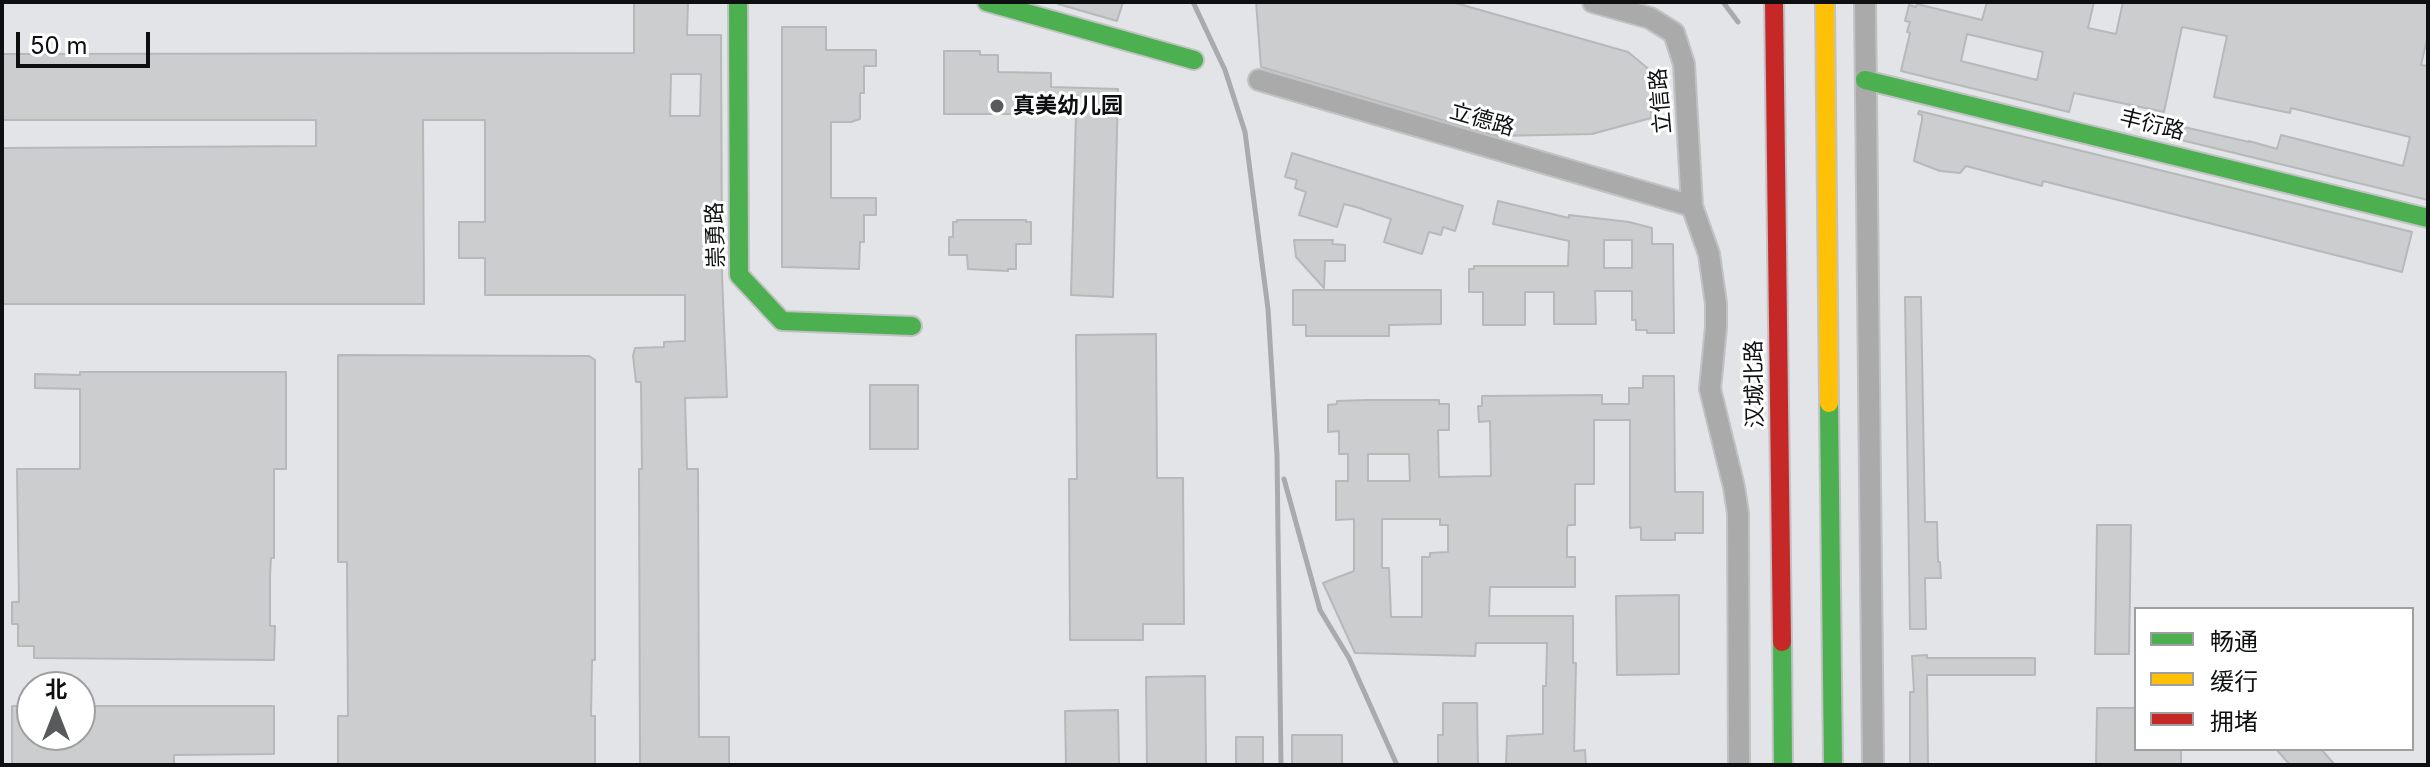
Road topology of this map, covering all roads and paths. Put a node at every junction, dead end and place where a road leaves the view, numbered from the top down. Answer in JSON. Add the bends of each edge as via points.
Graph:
{"nodes":[{"id":1,"x":738,"y":2,"type":"edge"},
{"id":2,"x":987,"y":2,"type":"edge"},
{"id":3,"x":1593,"y":2,"type":"edge"},
{"id":4,"x":1774,"y":2,"type":"edge"},
{"id":5,"x":1825,"y":2,"type":"edge"},
{"id":6,"x":1865,"y":2,"type":"edge"},
{"id":7,"x":1194,"y":60,"type":"dead end"},
{"id":8,"x":1259,"y":80,"type":"dead end"},
{"id":9,"x":1865,"y":80,"type":"junction"},
{"id":10,"x":1692,"y":206,"type":"junction"},
{"id":11,"x":2428,"y":218,"type":"edge"},
{"id":12,"x":912,"y":326,"type":"dead end"},
{"id":13,"x":1739,"y":765,"type":"edge"},
{"id":14,"x":1783,"y":765,"type":"edge"},
{"id":15,"x":1833,"y":765,"type":"edge"},
{"id":16,"x":1873,"y":765,"type":"edge"}],
"edges":[{"from":1,"to":12,"type":"main road","name":"崇勇路","via":[[739,275],[782,321]]},
{"from":2,"to":7,"type":"main road"},
{"from":3,"to":10,"type":"street","name":"立信路","via":[[1650,18],[1674,33],[1684,64]]},
{"from":4,"to":14,"type":"main road","name":"汉城北路"},
{"from":5,"to":15,"type":"main road"},
{"from":6,"to":9,"type":"street"},
{"from":8,"to":10,"type":"street","name":"立德路"},
{"from":9,"to":11,"type":"main road","name":"丰衍路"},
{"from":9,"to":16,"type":"street"},
{"from":10,"to":13,"type":"street","via":[[1709,254],[1716,327],[1710,389],[1738,513]]}]}
